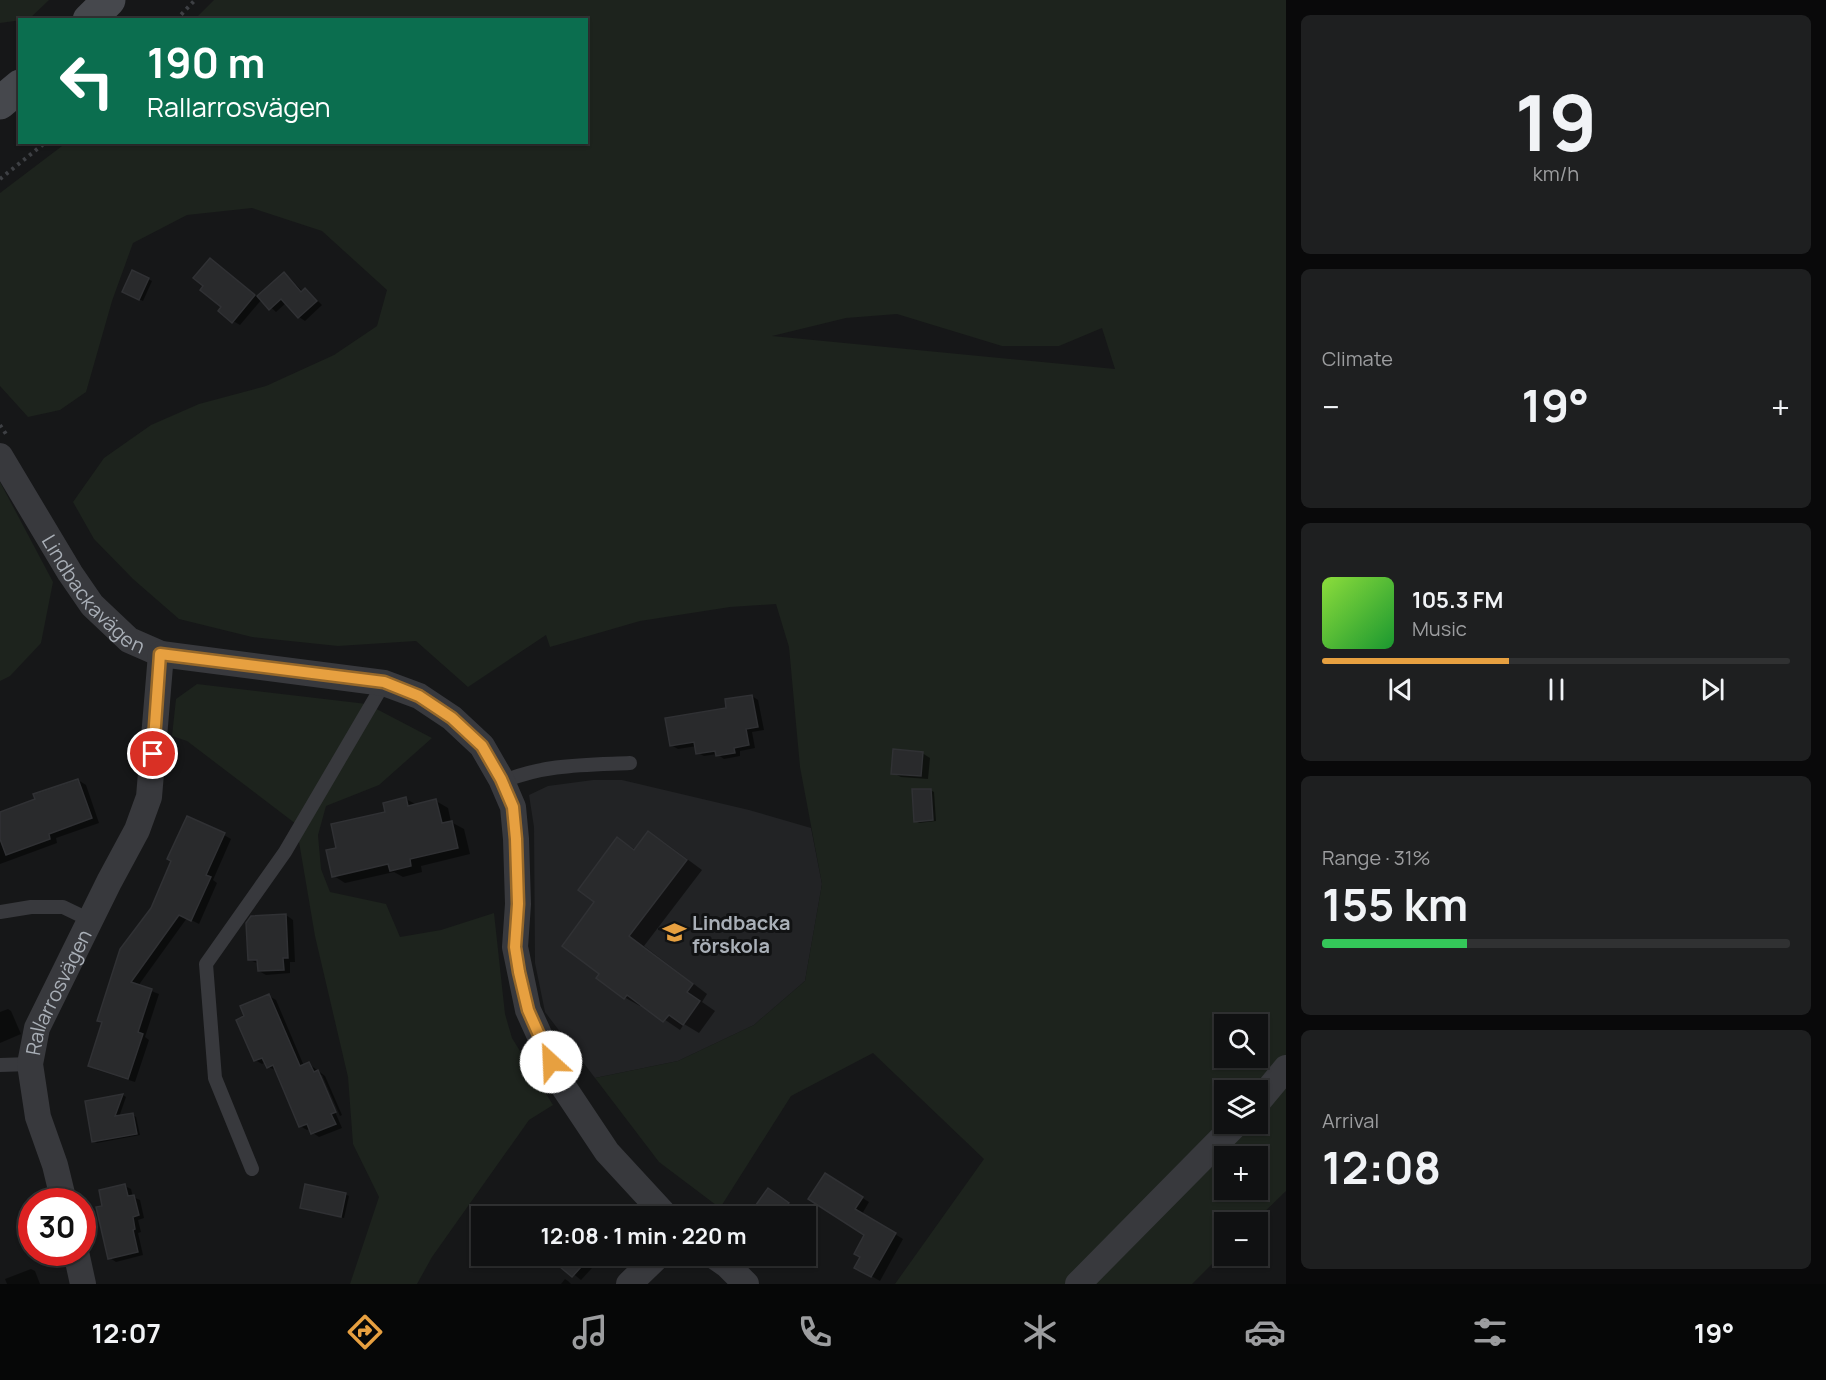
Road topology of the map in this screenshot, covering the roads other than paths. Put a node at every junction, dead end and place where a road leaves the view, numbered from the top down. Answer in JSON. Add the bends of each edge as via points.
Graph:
{"nodes":[{"id":1,"x":109,"y":0,"type":"edge"},
{"id":2,"x":91,"y":18,"type":"edge"},
{"id":3,"x":18,"y":88,"type":"edge"},
{"id":4,"x":0,"y":103,"type":"edge"},
{"id":5,"x":3,"y":445,"type":"edge"},
{"id":6,"x":160,"y":654,"type":"junction"},
{"id":7,"x":384,"y":682,"type":"junction"},
{"id":8,"x":630,"y":763,"type":"dead end"},
{"id":9,"x":502,"y":782,"type":"junction"},
{"id":10,"x":0,"y":912,"type":"edge"},
{"id":11,"x":90,"y":920,"type":"junction"},
{"id":12,"x":30,"y":1064,"type":"junction"},
{"id":13,"x":0,"y":1065,"type":"edge"},
{"id":14,"x":1286,"y":1068,"type":"edge"},
{"id":15,"x":1268,"y":1090,"type":"edge"},
{"id":16,"x":1226,"y":1134,"type":"edge"},
{"id":17,"x":252,"y":1169,"type":"dead end"},
{"id":18,"x":60,"y":1188,"type":"edge"},
{"id":19,"x":657,"y":1206,"type":"edge"},
{"id":20,"x":79,"y":1266,"type":"edge"},
{"id":21,"x":648,"y":1266,"type":"edge"},
{"id":22,"x":725,"y":1266,"type":"edge"},
{"id":23,"x":83,"y":1284,"type":"edge"},
{"id":24,"x":629,"y":1284,"type":"edge"},
{"id":25,"x":746,"y":1284,"type":"edge"},
{"id":26,"x":1078,"y":1284,"type":"edge"}],
"edges":[{"from":1,"to":2,"type":"main road"},
{"from":3,"to":4,"type":"main road"},
{"from":5,"to":6,"type":"street","name":"Lindbackavägen","via":[[70,573],[92,604],[129,640]]},
{"from":6,"to":7,"type":"street","name":"Lindbackavägen"},
{"from":6,"to":11,"type":"street","name":"Rallarrosvägen","via":[[149,797],[137,830]]},
{"from":7,"to":9,"type":"street","name":"Lindbackavägen","via":[[419,696],[452,718],[482,746]]},
{"from":7,"to":17,"type":"lane","via":[[285,852],[206,964],[215,1078]]},
{"from":8,"to":9,"type":"lane","via":[[555,766]]},
{"from":9,"to":19,"type":"street","name":"Lindbackavägen","via":[[513,807],[518,904],[515,947],[528,1010],[561,1083],[607,1152]]},
{"from":10,"to":11,"type":"lane","name":"Rallarrosvägen","via":[[63,907]]},
{"from":11,"to":12,"type":"street","name":"Rallarrosvägen","via":[[37,1028]]},
{"from":12,"to":13,"type":"lane","name":"Rallarrosvägen"},
{"from":12,"to":18,"type":"street","name":"Rallarrosvägen","via":[[39,1117]]},
{"from":14,"to":15,"type":"street"},
{"from":16,"to":26,"type":"street"},
{"from":20,"to":23,"type":"street"},
{"from":21,"to":24,"type":"street"},
{"from":22,"to":25,"type":"street"}]}
